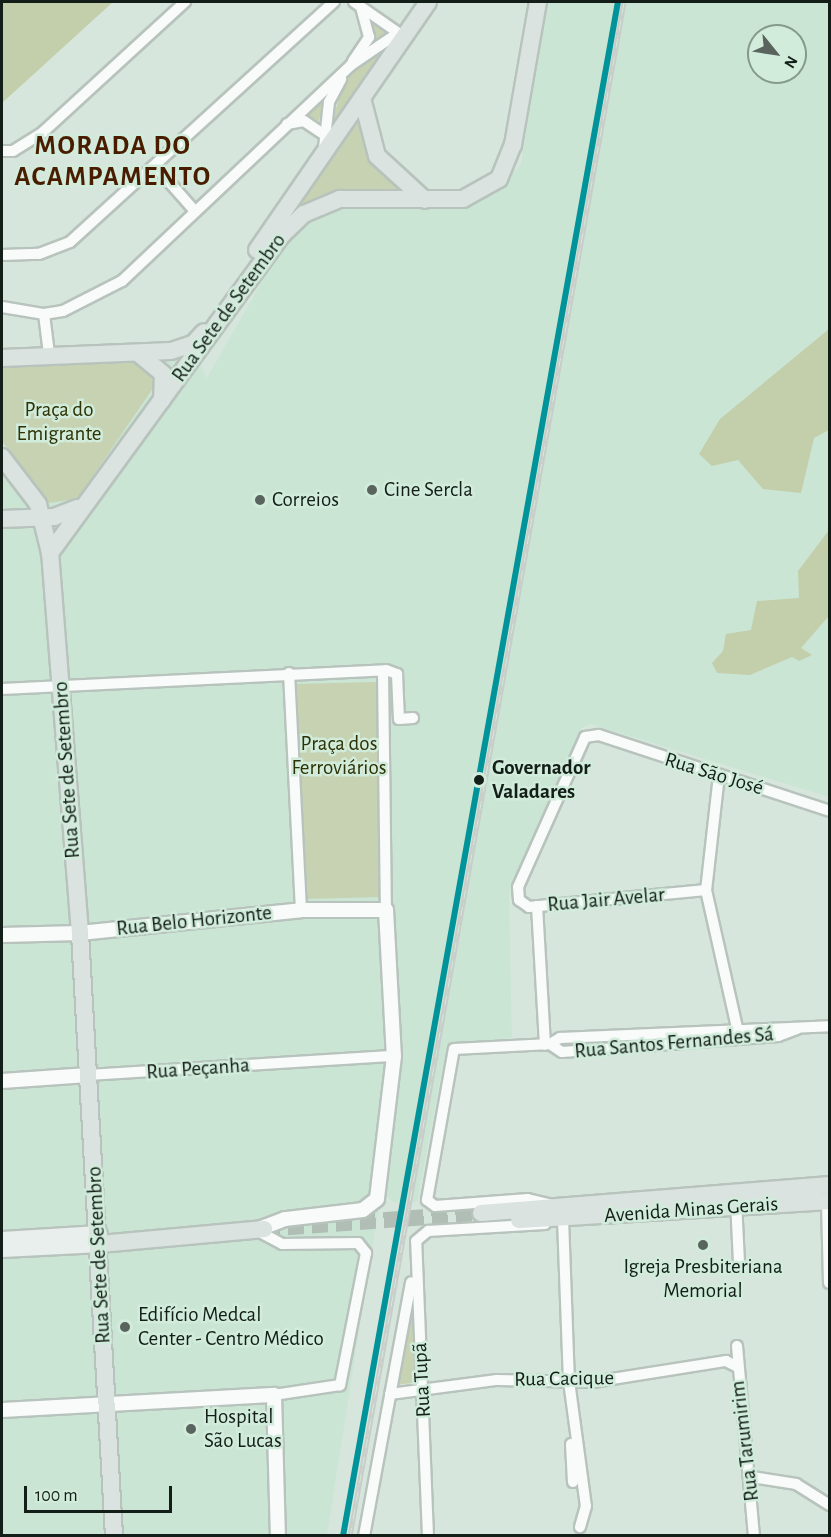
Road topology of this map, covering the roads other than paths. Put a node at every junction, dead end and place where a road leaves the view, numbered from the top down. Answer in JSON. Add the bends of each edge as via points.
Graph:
{"nodes":[{"id":1,"x":185,"y":2,"type":"edge"},
{"id":2,"x":334,"y":2,"type":"edge"},
{"id":3,"x":428,"y":2,"type":"edge"},
{"id":4,"x":538,"y":2,"type":"edge"},
{"id":5,"x":358,"y":5,"type":"edge"},
{"id":6,"x":401,"y":35,"type":"junction"},
{"id":7,"x":351,"y":65,"type":"junction"},
{"id":8,"x":362,"y":98,"type":"junction"},
{"id":9,"x":287,"y":124,"type":"junction"},
{"id":10,"x":323,"y":140,"type":"junction"},
{"id":11,"x":2,"y":151,"type":"edge"},
{"id":12,"x":156,"y":167,"type":"junction"},
{"id":13,"x":425,"y":200,"type":"junction"},
{"id":14,"x":194,"y":209,"type":"junction"},
{"id":15,"x":2,"y":255,"type":"edge"},
{"id":16,"x":2,"y":307,"type":"edge"},
{"id":17,"x":44,"y":314,"type":"junction"},
{"id":18,"x":138,"y":353,"type":"junction"},
{"id":19,"x":48,"y":354,"type":"junction"},
{"id":20,"x":2,"y":358,"type":"edge"},
{"id":21,"x":161,"y":401,"type":"junction"},
{"id":22,"x":2,"y":457,"type":"edge"},
{"id":23,"x":85,"y":503,"type":"junction"},
{"id":24,"x":43,"y":518,"type":"junction"},
{"id":25,"x":2,"y":519,"type":"edge"},
{"id":26,"x":50,"y":553,"type":"junction"},
{"id":27,"x":383,"y":670,"type":"junction"},
{"id":28,"x":289,"y":672,"type":"junction"},
{"id":29,"x":61,"y":685,"type":"junction"},
{"id":30,"x":2,"y":689,"type":"edge"},
{"id":31,"x":413,"y":718,"type":"dead end"},
{"id":32,"x":719,"y":775,"type":"junction"},
{"id":33,"x":830,"y":811,"type":"edge"},
{"id":34,"x":706,"y":890,"type":"junction"},
{"id":35,"x":537,"y":906,"type":"junction"},
{"id":36,"x":302,"y":910,"type":"junction"},
{"id":37,"x":386,"y":910,"type":"junction"},
{"id":38,"x":80,"y":933,"type":"junction"},
{"id":39,"x":2,"y":935,"type":"edge"},
{"id":40,"x":830,"y":1026,"type":"edge"},
{"id":41,"x":800,"y":1028,"type":"junction"},
{"id":42,"x":737,"y":1029,"type":"junction"},
{"id":43,"x":548,"y":1045,"type":"junction"},
{"id":44,"x":394,"y":1056,"type":"junction"},
{"id":45,"x":88,"y":1076,"type":"junction"},
{"id":46,"x":2,"y":1081,"type":"edge"},
{"id":47,"x":829,"y":1196,"type":"edge"},
{"id":48,"x":736,"y":1200,"type":"junction"},
{"id":49,"x":431,"y":1204,"type":"joint"},
{"id":50,"x":556,"y":1215,"type":"junction"},
{"id":51,"x":482,"y":1217,"type":"tunnel mouth"},
{"id":52,"x":260,"y":1230,"type":"junction"},
{"id":53,"x":428,"y":1231,"type":"joint"},
{"id":54,"x":100,"y":1238,"type":"junction"},
{"id":55,"x":2,"y":1239,"type":"edge"},
{"id":56,"x":2,"y":1249,"type":"edge"},
{"id":57,"x":739,"y":1262,"type":"dead end"},
{"id":58,"x":414,"y":1269,"type":"junction"},
{"id":59,"x":829,"y":1282,"type":"edge"},
{"id":60,"x":737,"y":1346,"type":"dead end"},
{"id":61,"x":736,"y":1366,"type":"junction"},
{"id":62,"x":568,"y":1381,"type":"junction"},
{"id":63,"x":424,"y":1386,"type":"junction"},
{"id":64,"x":570,"y":1393,"type":"junction"},
{"id":65,"x":390,"y":1394,"type":"junction"},
{"id":66,"x":274,"y":1395,"type":"junction"},
{"id":67,"x":105,"y":1404,"type":"junction"},
{"id":68,"x":2,"y":1410,"type":"edge"},
{"id":69,"x":752,"y":1477,"type":"junction"},
{"id":70,"x":573,"y":1482,"type":"dead end"},
{"id":71,"x":830,"y":1505,"type":"edge"},
{"id":72,"x":579,"y":1527,"type":"dead end"},
{"id":73,"x":114,"y":1536,"type":"edge"},
{"id":74,"x":278,"y":1536,"type":"edge"},
{"id":75,"x":364,"y":1536,"type":"edge"},
{"id":76,"x":428,"y":1536,"type":"edge"},
{"id":77,"x":754,"y":1536,"type":"edge"}],
"edges":[{"from":1,"to":11,"type":"street","via":[[43,132],[13,151]]},
{"from":2,"to":12,"type":"street"},
{"from":3,"to":6,"type":"main road","name":"Rua Sete de Setembro"},
{"from":4,"to":13,"type":"main road","name":"Rua Sete de Setembro","via":[[504,170],[477,196]]},
{"from":5,"to":6,"type":"street"},
{"from":5,"to":7,"type":"street","via":[[369,37]]},
{"from":6,"to":7,"type":"street"},
{"from":6,"to":8,"type":"main road","name":"Rua Sete de Setembro"},
{"from":7,"to":9,"type":"street"},
{"from":7,"to":10,"type":"street","via":[[331,97]]},
{"from":8,"to":10,"type":"main road","name":"Rua Sete de Setembro"},
{"from":8,"to":13,"type":"main road","via":[[376,156]]},
{"from":9,"to":10,"type":"street","via":[[304,121]]},
{"from":9,"to":14,"type":"street"},
{"from":10,"to":18,"type":"main road","name":"Rua Sete de Setembro","via":[[205,330],[186,347]]},
{"from":12,"to":14,"type":"street"},
{"from":12,"to":15,"type":"street","via":[[70,242],[39,254]]},
{"from":13,"to":21,"type":"main road","name":"Rua Sete de Setembro","via":[[340,199],[304,214],[280,236]]},
{"from":14,"to":17,"type":"street","via":[[122,281],[75,307]]},
{"from":16,"to":17,"type":"street"},
{"from":17,"to":19,"type":"street"},
{"from":18,"to":19,"type":"main road"},
{"from":18,"to":21,"type":"main road","via":[[162,371]]},
{"from":19,"to":20,"type":"main road"},
{"from":21,"to":23,"type":"main road","name":"Rua Sete de Setembro"},
{"from":22,"to":24,"type":"main road","via":[[32,493]]},
{"from":23,"to":24,"type":"main road"},
{"from":23,"to":26,"type":"main road","name":"Rua Sete de Setembro"},
{"from":24,"to":25,"type":"main road"},
{"from":24,"to":26,"type":"main road"},
{"from":26,"to":29,"type":"main road","name":"Rua Sete de Setembro"},
{"from":27,"to":28,"type":"street"},
{"from":27,"to":31,"type":"street","via":[[396,674],[399,719]]},
{"from":27,"to":37,"type":"street"},
{"from":28,"to":29,"type":"street"},
{"from":28,"to":36,"type":"street"},
{"from":29,"to":30,"type":"street"},
{"from":29,"to":38,"type":"main road","name":"Rua Sete de Setembro"},
{"from":32,"to":33,"type":"street","name":"Rua São José"},
{"from":32,"to":34,"type":"street"},
{"from":32,"to":35,"type":"street","name":"Rua São José","via":[[599,735],[581,743],[518,886],[521,903]]},
{"from":34,"to":35,"type":"street","name":"Rua Jair Avelar"},
{"from":34,"to":42,"type":"street"},
{"from":35,"to":43,"type":"street","name":"Rua Jair Avelar"},
{"from":36,"to":37,"type":"street","name":"Rua Belo Horizonte"},
{"from":36,"to":38,"type":"street","name":"Rua Belo Horizonte"},
{"from":37,"to":44,"type":"street"},
{"from":38,"to":39,"type":"street","name":"Rua Belo Horizonte"},
{"from":38,"to":45,"type":"main road","name":"Rua Sete de Setembro"},
{"from":40,"to":41,"type":"street","name":"Rua Santos Fernandes Sá"},
{"from":41,"to":42,"type":"street","name":"Rua Santos Fernandes Sá"},
{"from":41,"to":43,"type":"street","name":"Rua Santos Fernandes Sá","via":[[777,1036],[562,1052]]},
{"from":42,"to":43,"type":"street","name":"Rua Santos Fernandes Sá","via":[[560,1038]]},
{"from":43,"to":49,"type":"street","name":"Rua Santos Fernandes Sá","via":[[454,1049],[427,1188]]},
{"from":44,"to":45,"type":"street","name":"Rua Peçanha"},
{"from":44,"to":52,"type":"street","via":[[377,1199],[363,1210],[285,1219]]},
{"from":45,"to":46,"type":"street","name":"Rua Peçanha"},
{"from":45,"to":54,"type":"main road","name":"Rua Sete de Setembro"},
{"from":47,"to":48,"type":"main road","name":"Avenida Minas Gerais"},
{"from":47,"to":59,"type":"street"},
{"from":48,"to":50,"type":"main road","name":"Avenida Minas Gerais"},
{"from":48,"to":57,"type":"street"},
{"from":49,"to":50,"type":"street","name":"Avenida Minas Gerais","via":[[528,1199]]},
{"from":50,"to":51,"type":"main road","name":"Avenida Minas Gerais"},
{"from":50,"to":53,"type":"street","name":"Avenida Minas Gerais","via":[[533,1227]]},
{"from":50,"to":62,"type":"street"},
{"from":52,"to":54,"type":"main road"},
{"from":52,"to":66,"type":"street","via":[[282,1244],[355,1242],[363,1246],[366,1260],[344,1377],[336,1389]]},
{"from":53,"to":58,"type":"street","name":"Rua Tupã","via":[[416,1241]]},
{"from":54,"to":55,"type":"main road"},
{"from":54,"to":56,"type":"main road"},
{"from":54,"to":67,"type":"main road","name":"Rua Sete de Setembro"},
{"from":58,"to":63,"type":"street","name":"Rua Tupã"},
{"from":58,"to":65,"type":"street"},
{"from":60,"to":61,"type":"street","name":"Rua Tarumirim"},
{"from":61,"to":62,"type":"street","name":"Rua Cacique","via":[[726,1361],[652,1375]]},
{"from":61,"to":69,"type":"street","name":"Rua Tarumirim"},
{"from":62,"to":63,"type":"street","name":"Rua Cacique"},
{"from":62,"to":64,"type":"street"},
{"from":63,"to":65,"type":"street","name":"Rua Cacique"},
{"from":63,"to":76,"type":"street","name":"Rua Tupã"},
{"from":64,"to":70,"type":"street"},
{"from":64,"to":72,"type":"street","via":[[586,1506]]},
{"from":65,"to":75,"type":"street"},
{"from":66,"to":67,"type":"street"},
{"from":66,"to":74,"type":"street"},
{"from":67,"to":68,"type":"street"},
{"from":67,"to":73,"type":"main road","name":"Rua Sete de Setembro"},
{"from":69,"to":71,"type":"street","via":[[796,1484]]},
{"from":69,"to":77,"type":"street","name":"Rua Tarumirim"}]}
